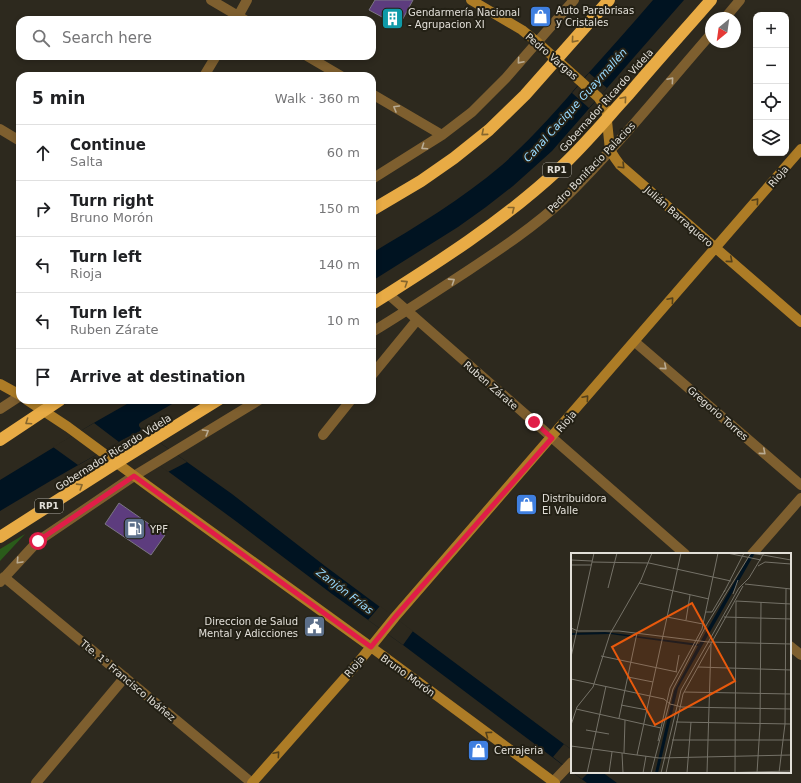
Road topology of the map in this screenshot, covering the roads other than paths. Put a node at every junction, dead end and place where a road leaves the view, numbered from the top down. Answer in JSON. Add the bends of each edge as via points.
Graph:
{"nodes":[{"id":1,"x":211,"y":0,"type":"edge"},
{"id":2,"x":247,"y":0,"type":"edge"},
{"id":3,"x":471,"y":0,"type":"edge"},
{"id":4,"x":574,"y":0,"type":"edge"},
{"id":5,"x":609,"y":0,"type":"edge"},
{"id":6,"x":711,"y":0,"type":"edge"},
{"id":7,"x":740,"y":0,"type":"edge"},
{"id":8,"x":730,"y":12,"type":"edge"},
{"id":9,"x":235,"y":16,"type":"edge"},
{"id":10,"x":241,"y":16,"type":"edge"},
{"id":11,"x":705,"y":41,"type":"edge"},
{"id":12,"x":537,"y":42,"type":"junction"},
{"id":13,"x":557,"y":59,"type":"junction"},
{"id":14,"x":214,"y":60,"type":"edge"},
{"id":15,"x":314,"y":60,"type":"edge"},
{"id":16,"x":206,"y":72,"type":"edge"},
{"id":17,"x":334,"y":72,"type":"edge"},
{"id":18,"x":376,"y":96,"type":"edge"},
{"id":19,"x":608,"y":117,"type":"junction"},
{"id":20,"x":0,"y":129,"type":"edge"},
{"id":21,"x":442,"y":135,"type":"junction"},
{"id":22,"x":16,"y":139,"type":"edge"},
{"id":23,"x":610,"y":150,"type":"junction"},
{"id":24,"x":801,"y":150,"type":"edge"},
{"id":25,"x":376,"y":176,"type":"edge"},
{"id":26,"x":376,"y":208,"type":"edge"},
{"id":27,"x":716,"y":248,"type":"junction"},
{"id":28,"x":388,"y":294,"type":"junction"},
{"id":29,"x":376,"y":302,"type":"edge"},
{"id":30,"x":407,"y":311,"type":"junction"},
{"id":31,"x":417,"y":320,"type":"junction"},
{"id":32,"x":801,"y":322,"type":"edge"},
{"id":33,"x":376,"y":330,"type":"edge"},
{"id":34,"x":635,"y":342,"type":"junction"},
{"id":35,"x":376,"y":370,"type":"edge"},
{"id":36,"x":0,"y":384,"type":"edge"},
{"id":37,"x":16,"y":394,"type":"edge"},
{"id":38,"x":16,"y":399,"type":"edge"},
{"id":39,"x":33,"y":404,"type":"edge"},
{"id":40,"x":54,"y":404,"type":"edge"},
{"id":41,"x":212,"y":404,"type":"edge"},
{"id":42,"x":252,"y":404,"type":"edge"},
{"id":43,"x":349,"y":404,"type":"edge"},
{"id":44,"x":0,"y":409,"type":"edge"},
{"id":45,"x":44,"y":411,"type":"junction"},
{"id":46,"x":323,"y":435,"type":"dead end"},
{"id":47,"x":552,"y":438,"type":"junction"},
{"id":48,"x":0,"y":440,"type":"edge"},
{"id":49,"x":116,"y":463,"type":"junction"},
{"id":50,"x":134,"y":476,"type":"junction"},
{"id":51,"x":801,"y":485,"type":"edge"},
{"id":52,"x":801,"y":498,"type":"edge"},
{"id":53,"x":0,"y":537,"type":"edge"},
{"id":54,"x":684,"y":553,"type":"edge"},
{"id":55,"x":753,"y":553,"type":"edge"},
{"id":56,"x":2,"y":579,"type":"edge"},
{"id":57,"x":371,"y":647,"type":"junction"},
{"id":58,"x":791,"y":647,"type":"edge"},
{"id":59,"x":801,"y":655,"type":"edge"},
{"id":60,"x":125,"y":677,"type":"junction"},
{"id":61,"x":569,"y":765,"type":"edge"},
{"id":62,"x":36,"y":783,"type":"edge"},
{"id":63,"x":252,"y":783,"type":"edge"},
{"id":64,"x":554,"y":783,"type":"edge"}],
"edges":[{"from":1,"to":9,"type":"street"},
{"from":2,"to":10,"type":"street"},
{"from":3,"to":12,"type":"street","name":"Pedro Vargas","via":[[522,30]]},
{"from":4,"to":12,"type":"street"},
{"from":5,"to":13,"type":"highway","one_way":true},
{"from":19,"to":6,"type":"highway","name":"Gobernador Ricardo Videla","number":"RP1","one_way":true},
{"from":7,"to":8,"type":"street"},
{"from":23,"to":11,"type":"street","name":"Pedro Bonifacio Palacios","one_way":true},
{"from":12,"to":13,"type":"street","name":"Pedro Vargas"},
{"from":12,"to":21,"type":"street","one_way":true,"via":[[472,112]]},
{"from":13,"to":19,"type":"street","name":"Pedro Vargas","via":[[598,97]]},
{"from":13,"to":26,"type":"highway","one_way":true,"via":[[489,130],[421,181]]},
{"from":14,"to":16,"type":"street"},
{"from":15,"to":17,"type":"street"},
{"from":21,"to":18,"type":"street","one_way":true},
{"from":19,"to":23,"type":"street"},
{"from":28,"to":19,"type":"highway","name":"Gobernador Ricardo Videla","number":"RP1","one_way":true,"via":[[514,208],[559,169]]},
{"from":20,"to":22,"type":"street"},
{"from":21,"to":25,"type":"street","one_way":true},
{"from":23,"to":27,"type":"street","name":"Julián Barraquero","one_way":true,"via":[[620,165]]},
{"from":30,"to":23,"type":"street","name":"Pedro Bonifacio Palacios","one_way":true,"via":[[531,227],[563,199]]},
{"from":27,"to":24,"type":"street","name":"Rioja","one_way":true},
{"from":27,"to":32,"type":"street","name":"Julián Barraquero","one_way":true},
{"from":34,"to":27,"type":"street","name":"Rioja","one_way":true},
{"from":28,"to":29,"type":"highway","name":"Gobernador Ricardo Videla","number":"RP1"},
{"from":28,"to":30,"type":"street","name":"Ruben Zárate"},
{"from":30,"to":31,"type":"street","name":"Ruben Zárate"},
{"from":30,"to":33,"type":"street","name":"Pedro Bonifacio Palacios"},
{"from":31,"to":35,"type":"street"},
{"from":31,"to":47,"type":"street","name":"Ruben Zárate"},
{"from":47,"to":34,"type":"street","name":"Rioja","one_way":true},
{"from":34,"to":51,"type":"street","name":"Gregorio Torres","one_way":true},
{"from":36,"to":37,"type":"street"},
{"from":38,"to":44,"type":"street"},
{"from":39,"to":45,"type":"street","name":"Bruno Morón"},
{"from":40,"to":45,"type":"highway"},
{"from":41,"to":49,"type":"highway","name":"Gobernador Ricardo Videla","number":"RP1"},
{"from":50,"to":42,"type":"street","one_way":true},
{"from":43,"to":46,"type":"street"},
{"from":45,"to":48,"type":"highway","one_way":true},
{"from":45,"to":49,"type":"street","name":"Bruno Morón"},
{"from":47,"to":54,"type":"street","name":"Ruben Zárate"},
{"from":47,"to":57,"type":"street","name":"Rioja"},
{"from":49,"to":50,"type":"street","name":"Bruno Morón"},
{"from":53,"to":49,"type":"highway","name":"Gobernador Ricardo Videla","number":"RP1","one_way":true},
{"from":50,"to":56,"type":"street","one_way":true,"via":[[38,541]]},
{"from":50,"to":57,"type":"street","name":"Bruno Morón"},
{"from":52,"to":55,"type":"street"},
{"from":56,"to":60,"type":"street","name":"Tte. 1° Francisco Ibáñez"},
{"from":63,"to":57,"type":"street","name":"Rioja","one_way":true},
{"from":64,"to":57,"type":"street","name":"Bruno Morón","one_way":true},
{"from":58,"to":59,"type":"street"},
{"from":60,"to":62,"type":"street"},
{"from":60,"to":63,"type":"street","name":"Tte. 1° Francisco Ibáñez"},
{"from":61,"to":64,"type":"street"}]}
